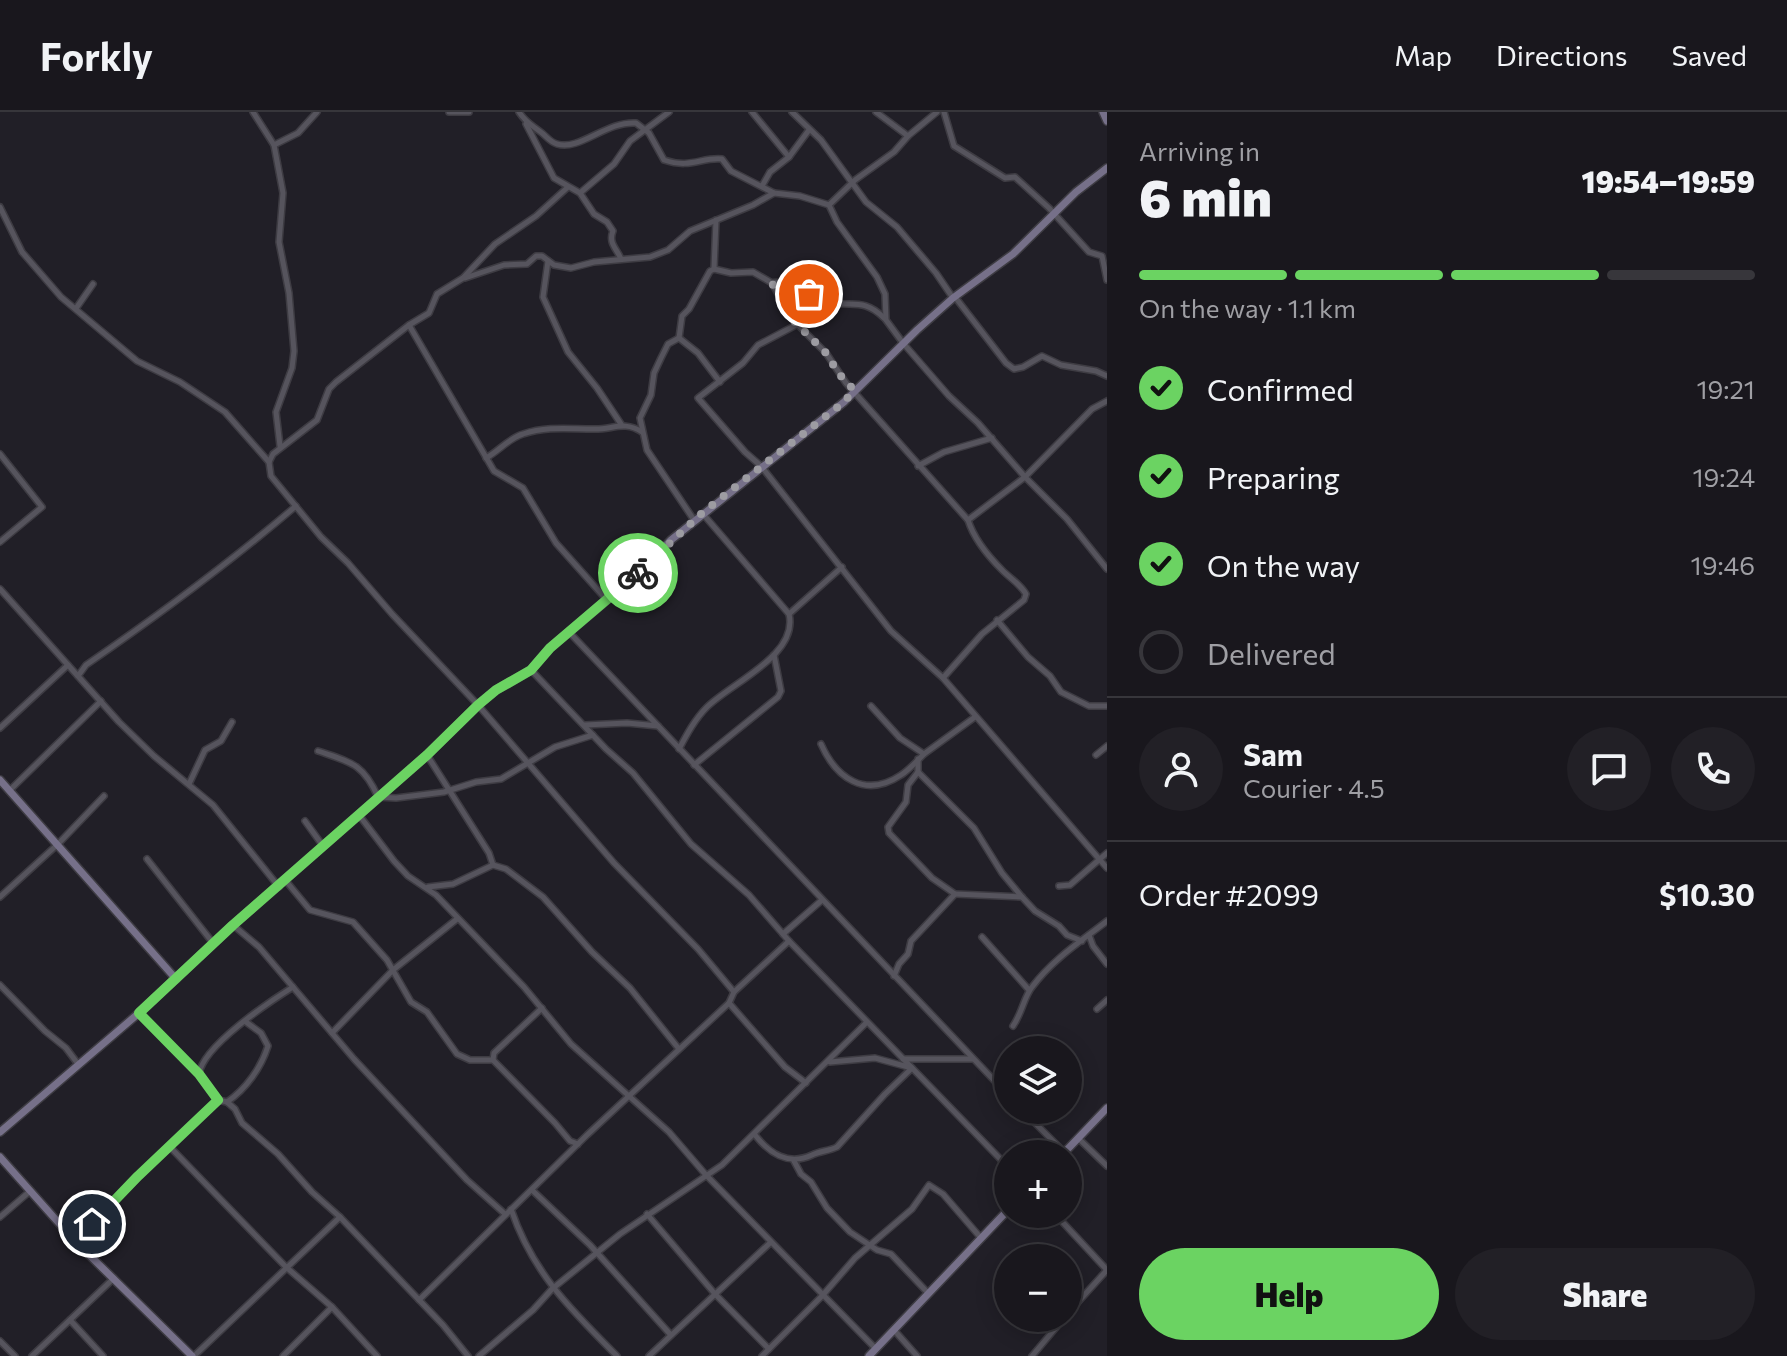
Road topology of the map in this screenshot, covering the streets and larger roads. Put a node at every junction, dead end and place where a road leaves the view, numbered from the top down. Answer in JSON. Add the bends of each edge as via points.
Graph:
{"nodes":[{"id":1,"x":253,"y":112,"type":"edge"},
{"id":2,"x":317,"y":112,"type":"edge"},
{"id":3,"x":449,"y":112,"type":"edge"},
{"id":4,"x":469,"y":112,"type":"edge"},
{"id":5,"x":519,"y":112,"type":"edge"},
{"id":6,"x":669,"y":112,"type":"edge"},
{"id":7,"x":752,"y":112,"type":"edge"},
{"id":8,"x":792,"y":112,"type":"edge"},
{"id":9,"x":876,"y":112,"type":"edge"},
{"id":10,"x":937,"y":112,"type":"edge"},
{"id":11,"x":944,"y":112,"type":"edge"},
{"id":12,"x":1103,"y":112,"type":"edge"},
{"id":13,"x":1107,"y":121,"type":"edge"},
{"id":14,"x":526,"y":123,"type":"junction"},
{"id":15,"x":644,"y":129,"type":"junction"},
{"id":16,"x":809,"y":130,"type":"junction"},
{"id":17,"x":908,"y":136,"type":"junction"},
{"id":18,"x":274,"y":145,"type":"junction"},
{"id":19,"x":789,"y":157,"type":"junction"},
{"id":20,"x":1107,"y":168,"type":"edge"},
{"id":21,"x":852,"y":184,"type":"junction"},
{"id":22,"x":762,"y":186,"type":"junction"},
{"id":23,"x":568,"y":187,"type":"junction"},
{"id":24,"x":580,"y":193,"type":"junction"},
{"id":25,"x":774,"y":193,"type":"junction"},
{"id":26,"x":829,"y":205,"type":"junction"},
{"id":27,"x":0,"y":207,"type":"edge"},
{"id":28,"x":1053,"y":214,"type":"junction"},
{"id":29,"x":716,"y":220,"type":"junction"},
{"id":30,"x":621,"y":259,"type":"junction"},
{"id":31,"x":548,"y":261,"type":"junction"},
{"id":32,"x":714,"y":269,"type":"junction"},
{"id":33,"x":463,"y":278,"type":"junction"},
{"id":34,"x":1107,"y":280,"type":"edge"},
{"id":35,"x":772,"y":283,"type":"junction"},
{"id":36,"x":93,"y":284,"type":"dead end"},
{"id":37,"x":954,"y":297,"type":"junction"},
{"id":38,"x":77,"y":307,"type":"junction"},
{"id":39,"x":886,"y":320,"type":"junction"},
{"id":40,"x":798,"y":324,"type":"junction"},
{"id":41,"x":409,"y":325,"type":"junction"},
{"id":42,"x":679,"y":338,"type":"junction"},
{"id":43,"x":903,"y":343,"type":"junction"},
{"id":44,"x":1107,"y":376,"type":"edge"},
{"id":45,"x":720,"y":382,"type":"junction"},
{"id":46,"x":854,"y":390,"type":"junction"},
{"id":47,"x":1107,"y":401,"type":"edge"},
{"id":48,"x":621,"y":424,"type":"junction"},
{"id":49,"x":645,"y":434,"type":"junction"},
{"id":50,"x":992,"y":438,"type":"junction"},
{"id":51,"x":280,"y":447,"type":"junction"},
{"id":52,"x":0,"y":454,"type":"edge"},
{"id":53,"x":486,"y":458,"type":"junction"},
{"id":54,"x":269,"y":462,"type":"junction"},
{"id":55,"x":761,"y":466,"type":"junction"},
{"id":56,"x":918,"y":466,"type":"junction"},
{"id":57,"x":1025,"y":477,"type":"junction"},
{"id":58,"x":296,"y":506,"type":"junction"},
{"id":59,"x":702,"y":513,"type":"junction"},
{"id":60,"x":694,"y":520,"type":"junction"},
{"id":61,"x":968,"y":520,"type":"junction"},
{"id":62,"x":0,"y":542,"type":"edge"},
{"id":63,"x":842,"y":567,"type":"junction"},
{"id":64,"x":1107,"y":569,"type":"edge"},
{"id":65,"x":0,"y":589,"type":"edge"},
{"id":66,"x":606,"y":599,"type":"junction"},
{"id":67,"x":789,"y":614,"type":"junction"},
{"id":68,"x":997,"y":620,"type":"junction"},
{"id":69,"x":569,"y":632,"type":"junction"},
{"id":70,"x":774,"y":654,"type":"junction"},
{"id":71,"x":68,"y":665,"type":"junction"},
{"id":72,"x":531,"y":670,"type":"junction"},
{"id":73,"x":78,"y":676,"type":"junction"},
{"id":74,"x":943,"y":678,"type":"junction"},
{"id":75,"x":101,"y":701,"type":"junction"},
{"id":76,"x":478,"y":705,"type":"junction"},
{"id":77,"x":871,"y":706,"type":"dead end"},
{"id":78,"x":1107,"y":706,"type":"edge"},
{"id":79,"x":975,"y":717,"type":"junction"},
{"id":80,"x":232,"y":722,"type":"dead end"},
{"id":81,"x":585,"y":725,"type":"junction"},
{"id":82,"x":659,"y":726,"type":"junction"},
{"id":83,"x":0,"y":728,"type":"edge"},
{"id":84,"x":593,"y":735,"type":"junction"},
{"id":85,"x":821,"y":744,"type":"dead end"},
{"id":86,"x":1107,"y":746,"type":"edge"},
{"id":87,"x":679,"y":749,"type":"junction"},
{"id":88,"x":318,"y":751,"type":"dead end"},
{"id":89,"x":924,"y":754,"type":"junction"},
{"id":90,"x":427,"y":755,"type":"junction"},
{"id":91,"x":1096,"y":755,"type":"dead end"},
{"id":92,"x":918,"y":759,"type":"junction"},
{"id":93,"x":530,"y":763,"type":"junction"},
{"id":94,"x":694,"y":765,"type":"junction"},
{"id":95,"x":918,"y":772,"type":"junction"},
{"id":96,"x":0,"y":780,"type":"edge"},
{"id":97,"x":189,"y":784,"type":"junction"},
{"id":98,"x":10,"y":790,"type":"junction"},
{"id":99,"x":452,"y":791,"type":"junction"},
{"id":100,"x":104,"y":796,"type":"dead end"},
{"id":101,"x":378,"y":797,"type":"junction"},
{"id":102,"x":359,"y":815,"type":"junction"},
{"id":103,"x":305,"y":821,"type":"dead end"},
{"id":104,"x":58,"y":844,"type":"junction"},
{"id":105,"x":324,"y":847,"type":"junction"},
{"id":106,"x":1107,"y":853,"type":"edge"},
{"id":107,"x":147,"y":859,"type":"dead end"},
{"id":108,"x":1100,"y":859,"type":"junction"},
{"id":109,"x":493,"y":865,"type":"junction"},
{"id":110,"x":1107,"y":868,"type":"edge"},
{"id":111,"x":286,"y":881,"type":"junction"},
{"id":112,"x":1059,"y":886,"type":"dead end"},
{"id":113,"x":279,"y":887,"type":"junction"},
{"id":114,"x":428,"y":887,"type":"junction"},
{"id":115,"x":955,"y":894,"type":"junction"},
{"id":116,"x":0,"y":897,"type":"edge"},
{"id":117,"x":1022,"y":897,"type":"junction"},
{"id":118,"x":822,"y":900,"type":"junction"},
{"id":119,"x":457,"y":919,"type":"junction"},
{"id":120,"x":1107,"y":921,"type":"edge"},
{"id":121,"x":233,"y":925,"type":"junction"},
{"id":122,"x":783,"y":934,"type":"junction"},
{"id":123,"x":1089,"y":935,"type":"junction"},
{"id":124,"x":982,"y":937,"type":"dead end"},
{"id":125,"x":789,"y":941,"type":"junction"},
{"id":126,"x":1082,"y":941,"type":"junction"},
{"id":127,"x":213,"y":944,"type":"junction"},
{"id":128,"x":1107,"y":964,"type":"edge"},
{"id":129,"x":393,"y":970,"type":"junction"},
{"id":130,"x":894,"y":976,"type":"junction"},
{"id":131,"x":176,"y":979,"type":"junction"},
{"id":132,"x":0,"y":985,"type":"edge"},
{"id":133,"x":293,"y":987,"type":"junction"},
{"id":134,"x":1029,"y":990,"type":"junction"},
{"id":135,"x":734,"y":992,"type":"junction"},
{"id":136,"x":1107,"y":1000,"type":"edge"},
{"id":137,"x":729,"y":1003,"type":"junction"},
{"id":138,"x":542,"y":1008,"type":"junction"},
{"id":139,"x":1097,"y":1009,"type":"dead end"},
{"id":140,"x":139,"y":1013,"type":"junction"},
{"id":141,"x":246,"y":1022,"type":"junction"},
{"id":142,"x":867,"y":1022,"type":"junction"},
{"id":143,"x":1013,"y":1026,"type":"dead end"},
{"id":144,"x":332,"y":1033,"type":"junction"},
{"id":145,"x":679,"y":1049,"type":"junction"},
{"id":146,"x":903,"y":1058,"type":"junction"},
{"id":147,"x":974,"y":1059,"type":"junction"},
{"id":148,"x":493,"y":1060,"type":"junction"},
{"id":149,"x":829,"y":1062,"type":"junction"},
{"id":150,"x":78,"y":1064,"type":"junction"},
{"id":151,"x":912,"y":1068,"type":"junction"},
{"id":152,"x":199,"y":1074,"type":"junction"},
{"id":153,"x":994,"y":1080,"type":"edge"},
{"id":154,"x":806,"y":1083,"type":"junction"},
{"id":155,"x":629,"y":1096,"type":"junction"},
{"id":156,"x":218,"y":1100,"type":"junction"},
{"id":157,"x":227,"y":1102,"type":"junction"},
{"id":158,"x":1107,"y":1108,"type":"edge"},
{"id":159,"x":1036,"y":1124,"type":"edge"},
{"id":160,"x":0,"y":1132,"type":"edge"},
{"id":161,"x":755,"y":1135,"type":"junction"},
{"id":162,"x":1078,"y":1138,"type":"joint"},
{"id":163,"x":1051,"y":1140,"type":"edge"},
{"id":164,"x":578,"y":1144,"type":"junction"},
{"id":165,"x":170,"y":1147,"type":"junction"},
{"id":166,"x":994,"y":1153,"type":"edge"},
{"id":167,"x":0,"y":1157,"type":"edge"},
{"id":168,"x":794,"y":1161,"type":"junction"},
{"id":169,"x":1107,"y":1166,"type":"edge"},
{"id":170,"x":706,"y":1175,"type":"junction"},
{"id":171,"x":532,"y":1190,"type":"junction"},
{"id":172,"x":29,"y":1192,"type":"junction"},
{"id":173,"x":511,"y":1209,"type":"junction"},
{"id":174,"x":505,"y":1214,"type":"junction"},
{"id":175,"x":647,"y":1214,"type":"junction"},
{"id":176,"x":0,"y":1217,"type":"edge"},
{"id":177,"x":340,"y":1217,"type":"junction"},
{"id":178,"x":994,"y":1225,"type":"edge"},
{"id":179,"x":1068,"y":1228,"type":"edge"},
{"id":180,"x":981,"y":1238,"type":"junction"},
{"id":181,"x":74,"y":1240,"type":"junction"},
{"id":182,"x":771,"y":1242,"type":"junction"},
{"id":183,"x":871,"y":1245,"type":"junction"},
{"id":184,"x":598,"y":1254,"type":"junction"},
{"id":185,"x":286,"y":1267,"type":"junction"},
{"id":186,"x":1107,"y":1270,"type":"edge"},
{"id":187,"x":114,"y":1278,"type":"junction"},
{"id":188,"x":552,"y":1289,"type":"junction"},
{"id":189,"x":928,"y":1293,"type":"junction"},
{"id":190,"x":715,"y":1294,"type":"junction"},
{"id":191,"x":822,"y":1296,"type":"junction"},
{"id":192,"x":1082,"y":1298,"type":"edge"},
{"id":193,"x":419,"y":1300,"type":"junction"},
{"id":194,"x":332,"y":1307,"type":"junction"},
{"id":195,"x":70,"y":1320,"type":"junction"},
{"id":196,"x":894,"y":1329,"type":"junction"},
{"id":197,"x":1052,"y":1332,"type":"edge"},
{"id":198,"x":670,"y":1334,"type":"junction"},
{"id":199,"x":0,"y":1341,"type":"edge"},
{"id":200,"x":769,"y":1349,"type":"junction"},
{"id":201,"x":876,"y":1349,"type":"junction"},
{"id":202,"x":15,"y":1356,"type":"edge"},
{"id":203,"x":32,"y":1356,"type":"edge"},
{"id":204,"x":103,"y":1356,"type":"edge"},
{"id":205,"x":193,"y":1356,"type":"edge"},
{"id":206,"x":283,"y":1356,"type":"edge"},
{"id":207,"x":377,"y":1356,"type":"edge"},
{"id":208,"x":468,"y":1356,"type":"edge"},
{"id":209,"x":479,"y":1356,"type":"edge"},
{"id":210,"x":617,"y":1356,"type":"edge"},
{"id":211,"x":649,"y":1356,"type":"edge"},
{"id":212,"x":762,"y":1356,"type":"edge"},
{"id":213,"x":869,"y":1356,"type":"edge"},
{"id":214,"x":917,"y":1356,"type":"edge"},
{"id":215,"x":1032,"y":1356,"type":"edge"}],
"edges":[{"from":1,"to":18,"type":"street"},
{"from":2,"to":18,"type":"street","via":[[298,133]]},
{"from":3,"to":4,"type":"street"},
{"from":5,"to":14,"type":"street"},
{"from":6,"to":15,"type":"street"},
{"from":7,"to":19,"type":"street"},
{"from":8,"to":16,"type":"street"},
{"from":9,"to":17,"type":"street"},
{"from":10,"to":17,"type":"street"},
{"from":11,"to":28,"type":"street","via":[[954,146],[1005,178],[1015,177]]},
{"from":12,"to":13,"type":"street"},
{"from":14,"to":15,"type":"street","via":[[563,145],[578,144],[621,124],[636,123]]},
{"from":14,"to":23,"type":"street","via":[[554,178]]},
{"from":15,"to":22,"type":"street","via":[[664,160],[687,165],[722,159],[731,171]]},
{"from":15,"to":24,"type":"street"},
{"from":16,"to":19,"type":"street"},
{"from":16,"to":21,"type":"street"},
{"from":17,"to":21,"type":"street"},
{"from":18,"to":51,"type":"street","via":[[283,193],[279,242],[294,351],[276,412]]},
{"from":19,"to":22,"type":"street"},
{"from":20,"to":28,"type":"street"},
{"from":21,"to":26,"type":"street"},
{"from":21,"to":37,"type":"street","via":[[897,227]]},
{"from":22,"to":25,"type":"street"},
{"from":23,"to":24,"type":"street"},
{"from":23,"to":33,"type":"street","via":[[495,244]]},
{"from":24,"to":30,"type":"street","via":[[613,231],[612,246]]},
{"from":25,"to":26,"type":"street"},
{"from":25,"to":29,"type":"street"},
{"from":26,"to":39,"type":"street","via":[[882,287]]},
{"from":27,"to":38,"type":"street","via":[[22,252],[61,297]]},
{"from":28,"to":34,"type":"street","via":[[1089,252],[1102,256]]},
{"from":28,"to":37,"type":"street","via":[[1013,254]]},
{"from":29,"to":30,"type":"street","via":[[690,231],[668,250]]},
{"from":29,"to":32,"type":"street"},
{"from":30,"to":31,"type":"street","via":[[571,268]]},
{"from":31,"to":33,"type":"street","via":[[536,256],[527,264]]},
{"from":31,"to":48,"type":"street","via":[[543,297],[568,352]]},
{"from":32,"to":35,"type":"street","via":[[753,272]]},
{"from":32,"to":42,"type":"street","via":[[682,316]]},
{"from":33,"to":41,"type":"street","via":[[437,294],[429,313]]},
{"from":35,"to":39,"type":"street","via":[[779,280],[836,304],[869,305]]},
{"from":35,"to":40,"type":"street"},
{"from":36,"to":38,"type":"street"},
{"from":37,"to":43,"type":"street"},
{"from":37,"to":44,"type":"street","via":[[1014,369],[1042,356]]},
{"from":38,"to":54,"type":"street","via":[[137,361],[225,412]]},
{"from":39,"to":43,"type":"street"},
{"from":40,"to":45,"type":"street","via":[[758,345]]},
{"from":40,"to":46,"type":"street"},
{"from":41,"to":51,"type":"street","via":[[336,382],[317,420]]},
{"from":41,"to":53,"type":"street"},
{"from":42,"to":45,"type":"street"},
{"from":42,"to":49,"type":"street","via":[[668,344],[654,373],[640,418]]},
{"from":43,"to":46,"type":"street"},
{"from":43,"to":50,"type":"street"},
{"from":45,"to":55,"type":"street","via":[[698,398]]},
{"from":46,"to":55,"type":"street"},
{"from":46,"to":56,"type":"street"},
{"from":47,"to":57,"type":"street","via":[[1092,409]]},
{"from":48,"to":49,"type":"street"},
{"from":48,"to":53,"type":"street","via":[[527,433]]},
{"from":49,"to":60,"type":"street","via":[[647,450]]},
{"from":50,"to":56,"type":"street"},
{"from":50,"to":57,"type":"street"},
{"from":51,"to":54,"type":"street"},
{"from":52,"to":62,"type":"street","via":[[42,507]]},
{"from":53,"to":66,"type":"street","via":[[494,471],[523,488],[547,531]]},
{"from":54,"to":58,"type":"street","via":[[271,476]]},
{"from":55,"to":59,"type":"street"},
{"from":55,"to":63,"type":"street"},
{"from":56,"to":61,"type":"street"},
{"from":57,"to":61,"type":"street"},
{"from":57,"to":64,"type":"street"},
{"from":58,"to":73,"type":"street"},
{"from":58,"to":76,"type":"street"},
{"from":59,"to":60,"type":"street"},
{"from":59,"to":67,"type":"street"},
{"from":60,"to":66,"type":"street"},
{"from":61,"to":68,"type":"street","via":[[972,533],[1026,594]]},
{"from":63,"to":67,"type":"street"},
{"from":63,"to":74,"type":"street","via":[[897,638]]},
{"from":65,"to":71,"type":"street"},
{"from":66,"to":69,"type":"street"},
{"from":67,"to":70,"type":"street","via":[[791,628]]},
{"from":68,"to":74,"type":"street"},
{"from":68,"to":78,"type":"street","via":[[1061,692],[1089,706]]},
{"from":69,"to":72,"type":"street"},
{"from":69,"to":82,"type":"street"},
{"from":70,"to":87,"type":"street","via":[[706,708]]},
{"from":70,"to":94,"type":"street","via":[[778,697]]},
{"from":71,"to":73,"type":"street"},
{"from":71,"to":83,"type":"street"},
{"from":72,"to":76,"type":"street"},
{"from":72,"to":81,"type":"street"},
{"from":73,"to":75,"type":"street"},
{"from":74,"to":79,"type":"street"},
{"from":75,"to":97,"type":"street"},
{"from":75,"to":98,"type":"street"},
{"from":76,"to":90,"type":"street"},
{"from":76,"to":93,"type":"street"},
{"from":77,"to":89,"type":"street","via":[[900,738]]},
{"from":79,"to":89,"type":"street"},
{"from":79,"to":108,"type":"street"},
{"from":80,"to":97,"type":"street","via":[[221,741],[205,750]]},
{"from":81,"to":82,"type":"street"},
{"from":81,"to":84,"type":"street"},
{"from":82,"to":87,"type":"street"},
{"from":84,"to":93,"type":"street","via":[[555,747]]},
{"from":84,"to":122,"type":"street","via":[[633,773],[691,844],[749,895]]},
{"from":85,"to":92,"type":"street","via":[[835,770],[852,782],[886,782]]},
{"from":86,"to":91,"type":"street"},
{"from":87,"to":94,"type":"street"},
{"from":88,"to":101,"type":"street","via":[[355,764],[370,778]]},
{"from":89,"to":92,"type":"street"},
{"from":90,"to":99,"type":"street"},
{"from":90,"to":101,"type":"street"},
{"from":92,"to":95,"type":"street"},
{"from":93,"to":99,"type":"street","via":[[510,776]]},
{"from":93,"to":135,"type":"street"},
{"from":94,"to":118,"type":"street"},
{"from":95,"to":115,"type":"street","via":[[889,833]]},
{"from":95,"to":117,"type":"street","via":[[974,828]]},
{"from":96,"to":98,"type":"street"},
{"from":97,"to":113,"type":"street","via":[[228,822]]},
{"from":98,"to":104,"type":"street"},
{"from":99,"to":101,"type":"street"},
{"from":99,"to":109,"type":"street"},
{"from":100,"to":104,"type":"street"},
{"from":101,"to":102,"type":"street"},
{"from":102,"to":105,"type":"street"},
{"from":102,"to":114,"type":"street","via":[[408,876]]},
{"from":103,"to":105,"type":"street"},
{"from":104,"to":116,"type":"street"},
{"from":104,"to":131,"type":"street"},
{"from":105,"to":111,"type":"street"},
{"from":106,"to":108,"type":"street"},
{"from":107,"to":127,"type":"street"},
{"from":108,"to":110,"type":"street"},
{"from":108,"to":112,"type":"street","via":[[1070,885]]},
{"from":109,"to":114,"type":"street","via":[[453,884]]},
{"from":109,"to":145,"type":"street","via":[[543,897],[630,988]]},
{"from":111,"to":113,"type":"street"},
{"from":111,"to":129,"type":"street","via":[[310,910],[353,922]]},
{"from":113,"to":121,"type":"street"},
{"from":114,"to":119,"type":"street"},
{"from":115,"to":117,"type":"street"},
{"from":115,"to":130,"type":"street","via":[[911,941]]},
{"from":117,"to":126,"type":"street","via":[[1067,935]]},
{"from":118,"to":122,"type":"street"},
{"from":118,"to":130,"type":"street"},
{"from":119,"to":129,"type":"street"},
{"from":119,"to":138,"type":"street"},
{"from":120,"to":123,"type":"street"},
{"from":121,"to":127,"type":"street"},
{"from":121,"to":133,"type":"street"},
{"from":122,"to":125,"type":"street"},
{"from":123,"to":126,"type":"street"},
{"from":123,"to":128,"type":"street"},
{"from":124,"to":134,"type":"street"},
{"from":125,"to":135,"type":"street"},
{"from":125,"to":142,"type":"street"},
{"from":126,"to":134,"type":"street","via":[[1062,953]]},
{"from":127,"to":131,"type":"street"},
{"from":129,"to":144,"type":"street"},
{"from":129,"to":148,"type":"street","via":[[403,992],[427,1012],[457,1054]]},
{"from":130,"to":147,"type":"street"},
{"from":131,"to":140,"type":"street"},
{"from":132,"to":150,"type":"street"},
{"from":133,"to":141,"type":"street"},
{"from":133,"to":144,"type":"street"},
{"from":134,"to":143,"type":"street"},
{"from":135,"to":137,"type":"street"},
{"from":136,"to":139,"type":"street"},
{"from":137,"to":145,"type":"street"},
{"from":137,"to":154,"type":"street","via":[[785,1067]]},
{"from":138,"to":148,"type":"street","via":[[494,1053]]},
{"from":138,"to":155,"type":"street","via":[[571,1044]]},
{"from":140,"to":150,"type":"street"},
{"from":140,"to":152,"type":"street"},
{"from":141,"to":152,"type":"street","via":[[212,1051]]},
{"from":141,"to":157,"type":"street","via":[[268,1046],[240,1094]]},
{"from":142,"to":146,"type":"street"},
{"from":142,"to":149,"type":"street"},
{"from":144,"to":174,"type":"street"},
{"from":145,"to":155,"type":"street"},
{"from":146,"to":147,"type":"street"},
{"from":146,"to":151,"type":"street"},
{"from":147,"to":153,"type":"street"},
{"from":148,"to":164,"type":"street"},
{"from":149,"to":151,"type":"street","via":[[875,1058]]},
{"from":149,"to":154,"type":"street"},
{"from":150,"to":160,"type":"street"},
{"from":151,"to":166,"type":"street"},
{"from":151,"to":168,"type":"street","via":[[837,1147]]},
{"from":152,"to":156,"type":"street"},
{"from":154,"to":161,"type":"street"},
{"from":155,"to":164,"type":"street"},
{"from":155,"to":170,"type":"street"},
{"from":156,"to":157,"type":"street"},
{"from":156,"to":165,"type":"street"},
{"from":157,"to":177,"type":"street","via":[[242,1123]]},
{"from":158,"to":162,"type":"street"},
{"from":159,"to":163,"type":"street"},
{"from":161,"to":168,"type":"street","via":[[773,1153]]},
{"from":161,"to":170,"type":"street"},
{"from":162,"to":169,"type":"street"},
{"from":164,"to":171,"type":"street"},
{"from":165,"to":181,"type":"street"},
{"from":165,"to":185,"type":"street"},
{"from":167,"to":172,"type":"street"},
{"from":168,"to":183,"type":"street","via":[[827,1208]]},
{"from":170,"to":175,"type":"street"},
{"from":170,"to":182,"type":"street"},
{"from":171,"to":173,"type":"street"},
{"from":171,"to":184,"type":"street"},
{"from":172,"to":176,"type":"street"},
{"from":172,"to":181,"type":"street"},
{"from":173,"to":174,"type":"street"},
{"from":173,"to":188,"type":"street"},
{"from":174,"to":193,"type":"street"},
{"from":175,"to":184,"type":"street"},
{"from":175,"to":190,"type":"street"},
{"from":177,"to":185,"type":"street"},
{"from":177,"to":193,"type":"street"},
{"from":178,"to":180,"type":"street"},
{"from":179,"to":186,"type":"street"},
{"from":180,"to":183,"type":"street","via":[[929,1185],[912,1209]]},
{"from":180,"to":189,"type":"street"},
{"from":181,"to":187,"type":"street"},
{"from":182,"to":190,"type":"street"},
{"from":182,"to":191,"type":"street"},
{"from":183,"to":189,"type":"street","via":[[891,1254]]},
{"from":183,"to":191,"type":"street"},
{"from":184,"to":188,"type":"street"},
{"from":184,"to":198,"type":"street"},
{"from":185,"to":194,"type":"street"},
{"from":185,"to":205,"type":"street"},
{"from":186,"to":192,"type":"street"},
{"from":187,"to":195,"type":"street"},
{"from":187,"to":205,"type":"street"},
{"from":188,"to":209,"type":"street"},
{"from":188,"to":210,"type":"street"},
{"from":189,"to":196,"type":"street"},
{"from":190,"to":198,"type":"street"},
{"from":190,"to":200,"type":"street"},
{"from":191,"to":200,"type":"street"},
{"from":191,"to":201,"type":"street"},
{"from":193,"to":208,"type":"street"},
{"from":194,"to":206,"type":"street"},
{"from":194,"to":207,"type":"street"},
{"from":195,"to":203,"type":"street"},
{"from":195,"to":204,"type":"street"},
{"from":196,"to":201,"type":"street"},
{"from":196,"to":214,"type":"street"},
{"from":197,"to":215,"type":"street"},
{"from":198,"to":211,"type":"street"},
{"from":199,"to":202,"type":"street"},
{"from":200,"to":212,"type":"street"},
{"from":201,"to":213,"type":"street"}]}
